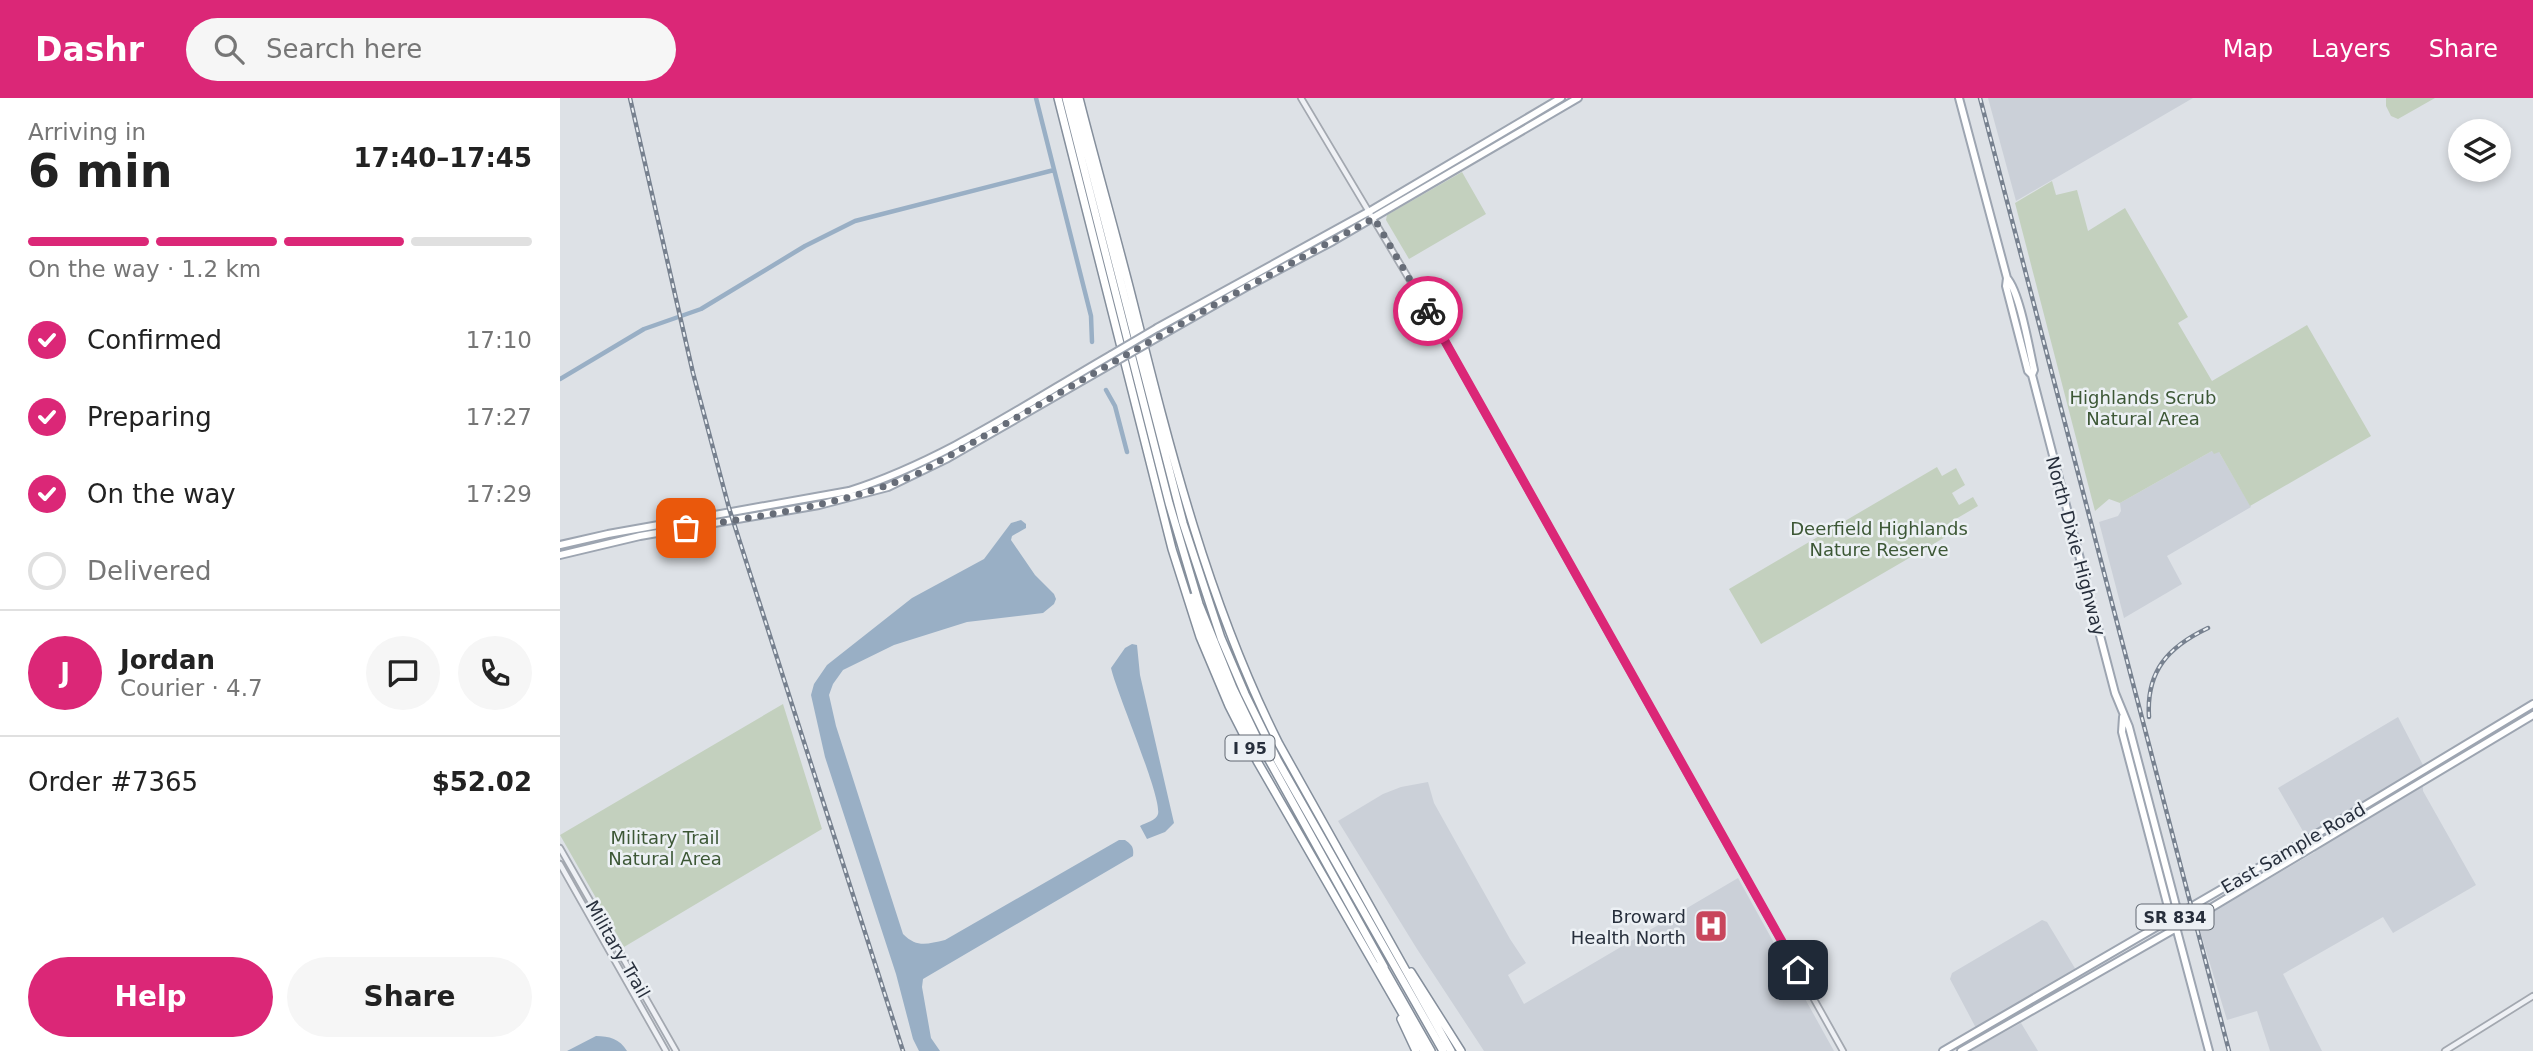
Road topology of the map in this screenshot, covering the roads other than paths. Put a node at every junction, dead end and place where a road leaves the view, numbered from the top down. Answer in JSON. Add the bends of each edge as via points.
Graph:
{"nodes":[{"id":1,"x":1058,"y":98,"type":"edge"},
{"id":2,"x":1066,"y":98,"type":"edge"},
{"id":3,"x":1076,"y":98,"type":"edge"},
{"id":4,"x":1301,"y":98,"type":"edge"},
{"id":5,"x":1561,"y":98,"type":"edge"},
{"id":6,"x":1578,"y":98,"type":"edge"},
{"id":7,"x":1959,"y":98,"type":"edge"},
{"id":8,"x":1451,"y":163,"type":"junction"},
{"id":9,"x":1440,"y":179,"type":"junction"},
{"id":10,"x":1372,"y":214,"type":"junction"},
{"id":11,"x":982,"y":434,"type":"junction"},
{"id":12,"x":1164,"y":518,"type":"junction"},
{"id":13,"x":563,"y":544,"type":"edge"},
{"id":14,"x":560,"y":555,"type":"edge"},
{"id":15,"x":1246,"y":676,"type":"junction"},
{"id":16,"x":2533,"y":704,"type":"edge"},
{"id":17,"x":2533,"y":715,"type":"edge"},
{"id":18,"x":1264,"y":735,"type":"junction"},
{"id":19,"x":2413,"y":776,"type":"junction"},
{"id":20,"x":2411,"y":789,"type":"junction"},
{"id":21,"x":2292,"y":848,"type":"junction"},
{"id":22,"x":560,"y":849,"type":"edge"},
{"id":23,"x":2286,"y":863,"type":"junction"},
{"id":24,"x":560,"y":864,"type":"edge"},
{"id":25,"x":2174,"y":918,"type":"junction"},
{"id":26,"x":2176,"y":928,"type":"junction"},
{"id":27,"x":1386,"y":936,"type":"junction"},
{"id":28,"x":1374,"y":962,"type":"junction"},
{"id":29,"x":1384,"y":967,"type":"junction"},
{"id":30,"x":2533,"y":996,"type":"edge"},
{"id":31,"x":2017,"y":1009,"type":"junction"},
{"id":32,"x":1994,"y":1032,"type":"junction"},
{"id":33,"x":666,"y":1051,"type":"edge"},
{"id":34,"x":676,"y":1051,"type":"edge"},
{"id":35,"x":1416,"y":1051,"type":"edge"},
{"id":36,"x":1424,"y":1051,"type":"edge"},
{"id":37,"x":1431,"y":1051,"type":"edge"},
{"id":38,"x":1443,"y":1051,"type":"edge"},
{"id":39,"x":1451,"y":1051,"type":"edge"},
{"id":40,"x":1461,"y":1051,"type":"edge"},
{"id":41,"x":1843,"y":1051,"type":"edge"},
{"id":42,"x":1943,"y":1051,"type":"edge"},
{"id":43,"x":1961,"y":1051,"type":"edge"},
{"id":44,"x":2209,"y":1051,"type":"edge"},
{"id":45,"x":2445,"y":1051,"type":"edge"}],
"edges":[{"from":1,"to":12,"type":"highway","number":"I 95"},
{"from":2,"to":29,"type":"highway","via":[[1199,604],[1259,742]]},
{"from":3,"to":15,"type":"highway","number":"I 95","via":[[1199,548]]},
{"from":3,"to":18,"type":"highway","via":[[1195,566]]},
{"from":4,"to":10,"type":"street"},
{"from":5,"to":8,"type":"main road"},
{"from":6,"to":9,"type":"main road"},
{"from":7,"to":25,"type":"main road","name":"North Dixie Highway"},
{"from":8,"to":9,"type":"main road"},
{"from":8,"to":10,"type":"main road"},
{"from":9,"to":10,"type":"main road"},
{"from":10,"to":11,"type":"main road","bridge":true},
{"from":10,"to":11,"type":"main road","bridge":true,"via":[[1157,328]]},
{"from":10,"to":41,"type":"street"},
{"from":11,"to":13,"type":"main road","via":[[885,480],[849,491]]},
{"from":11,"to":14,"type":"main road","via":[[919,473],[850,499]]},
{"from":12,"to":28,"type":"highway","number":"I 95","via":[[1192,615],[1229,706]]},
{"from":12,"to":29,"type":"highway","via":[[1234,704]]},
{"from":15,"to":18,"type":"highway"},
{"from":15,"to":27,"type":"highway","number":"I 95"},
{"from":16,"to":19,"type":"main road","name":"East Sample Road","number":"SR 834"},
{"from":17,"to":20,"type":"main road","name":"East Sample Road","number":"SR 834"},
{"from":18,"to":38,"type":"highway"},
{"from":19,"to":20,"type":"main road"},
{"from":19,"to":21,"type":"main road","name":"East Sample Road","number":"SR 834"},
{"from":20,"to":23,"type":"main road","name":"East Sample Road","number":"SR 834"},
{"from":21,"to":23,"type":"main road"},
{"from":21,"to":25,"type":"main road","name":"East Sample Road","number":"SR 834"},
{"from":22,"to":34,"type":"street","name":"Military Trail"},
{"from":23,"to":26,"type":"main road","name":"East Sample Road","number":"SR 834"},
{"from":24,"to":33,"type":"street","name":"Military Trail"},
{"from":25,"to":26,"type":"main road","name":"North Dixie Highway"},
{"from":25,"to":31,"type":"main road","name":"East Sample Road","number":"SR 834"},
{"from":26,"to":32,"type":"main road","name":"East Sample Road","number":"SR 834"},
{"from":26,"to":44,"type":"main road","name":"North Dixie Highway"},
{"from":27,"to":39,"type":"highway","number":"I 95"},
{"from":27,"to":40,"type":"highway"},
{"from":28,"to":35,"type":"highway","via":[[1376,976]]},
{"from":28,"to":36,"type":"highway","number":"I 95"},
{"from":29,"to":37,"type":"highway"},
{"from":30,"to":45,"type":"street"},
{"from":31,"to":32,"type":"main road"},
{"from":31,"to":42,"type":"main road","name":"East Sample Road","number":"SR 834"},
{"from":32,"to":43,"type":"main road","name":"East Sample Road","number":"SR 834"}]}
